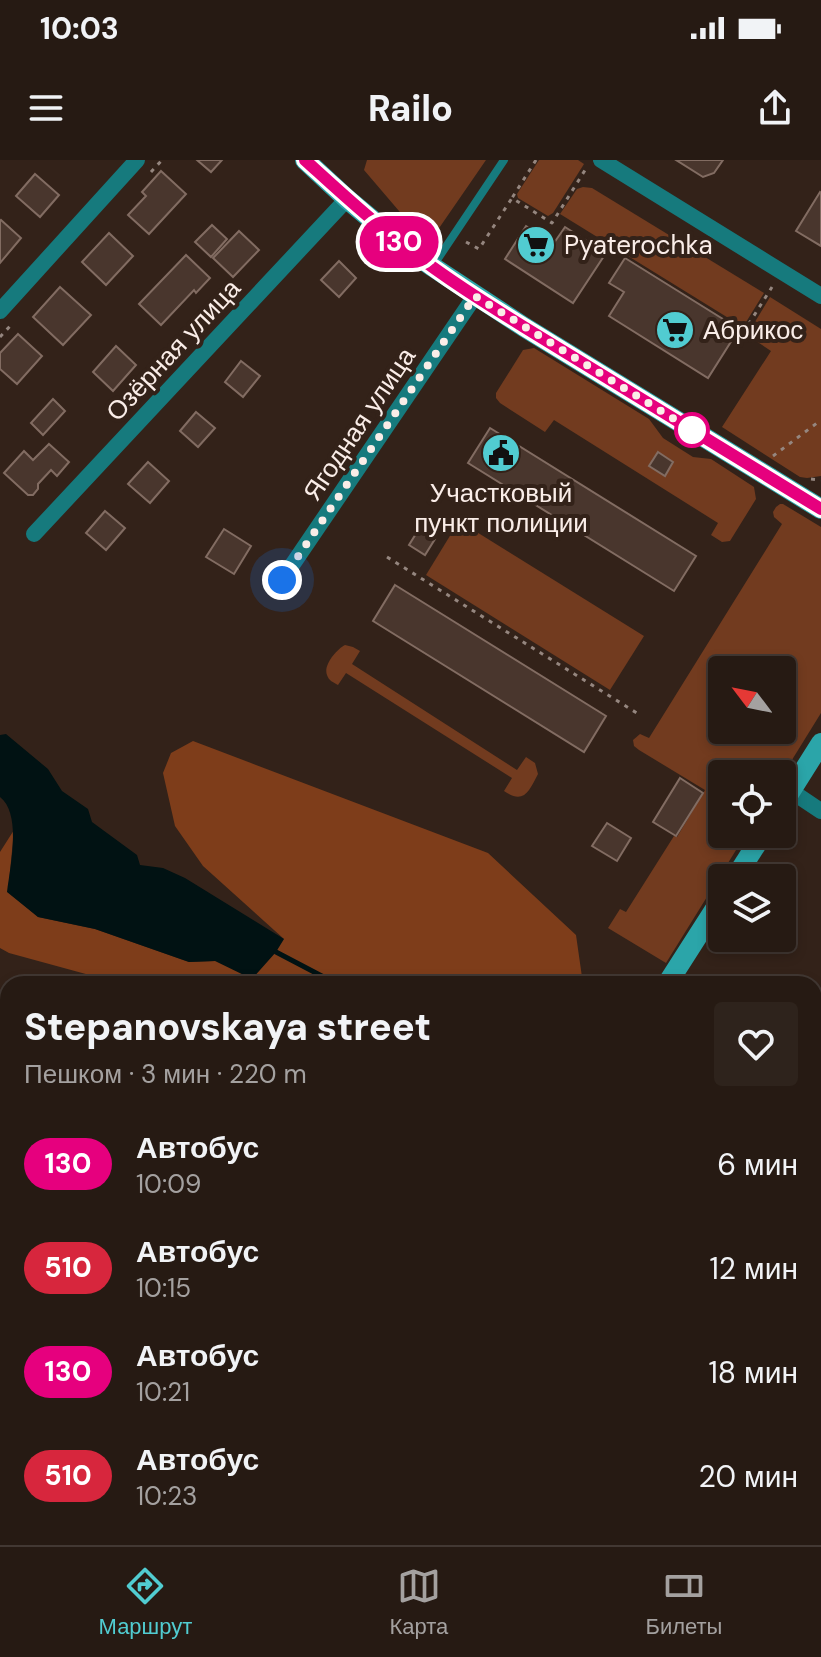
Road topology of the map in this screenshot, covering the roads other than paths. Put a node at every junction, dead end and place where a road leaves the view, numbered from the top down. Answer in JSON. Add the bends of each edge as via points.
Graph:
{"nodes":[{"id":1,"x":137,"y":160,"type":"edge"},
{"id":2,"x":305,"y":160,"type":"edge"},
{"id":3,"x":504,"y":160,"type":"edge"},
{"id":4,"x":601,"y":160,"type":"edge"},
{"id":5,"x":347,"y":199,"type":"junction"},
{"id":6,"x":433,"y":267,"type":"junction"},
{"id":7,"x":475,"y":296,"type":"junction"},
{"id":8,"x":821,"y":296,"type":"edge"},
{"id":9,"x":0,"y":311,"type":"edge"},
{"id":10,"x":821,"y":509,"type":"edge"},
{"id":11,"x":34,"y":534,"type":"dead end"},
{"id":12,"x":282,"y":580,"type":"dead end"},
{"id":13,"x":821,"y":743,"type":"edge"},
{"id":14,"x":796,"y":782,"type":"edge"},
{"id":15,"x":796,"y":802,"type":"edge"},
{"id":16,"x":821,"y":811,"type":"edge"},
{"id":17,"x":708,"y":920,"type":"edge"},
{"id":18,"x":672,"y":976,"type":"edge"}],
"edges":[{"from":1,"to":9,"type":"street"},
{"from":2,"to":5,"type":"street"},
{"from":3,"to":6,"type":"lane"},
{"from":4,"to":8,"type":"street"},
{"from":5,"to":6,"type":"street"},
{"from":5,"to":11,"type":"street","name":"Озёрная улица"},
{"from":6,"to":7,"type":"street"},
{"from":7,"to":10,"type":"street"},
{"from":7,"to":12,"type":"street","name":"Ягодная улица"},
{"from":13,"to":14,"type":"street"},
{"from":15,"to":16,"type":"street"},
{"from":17,"to":18,"type":"street"}]}
